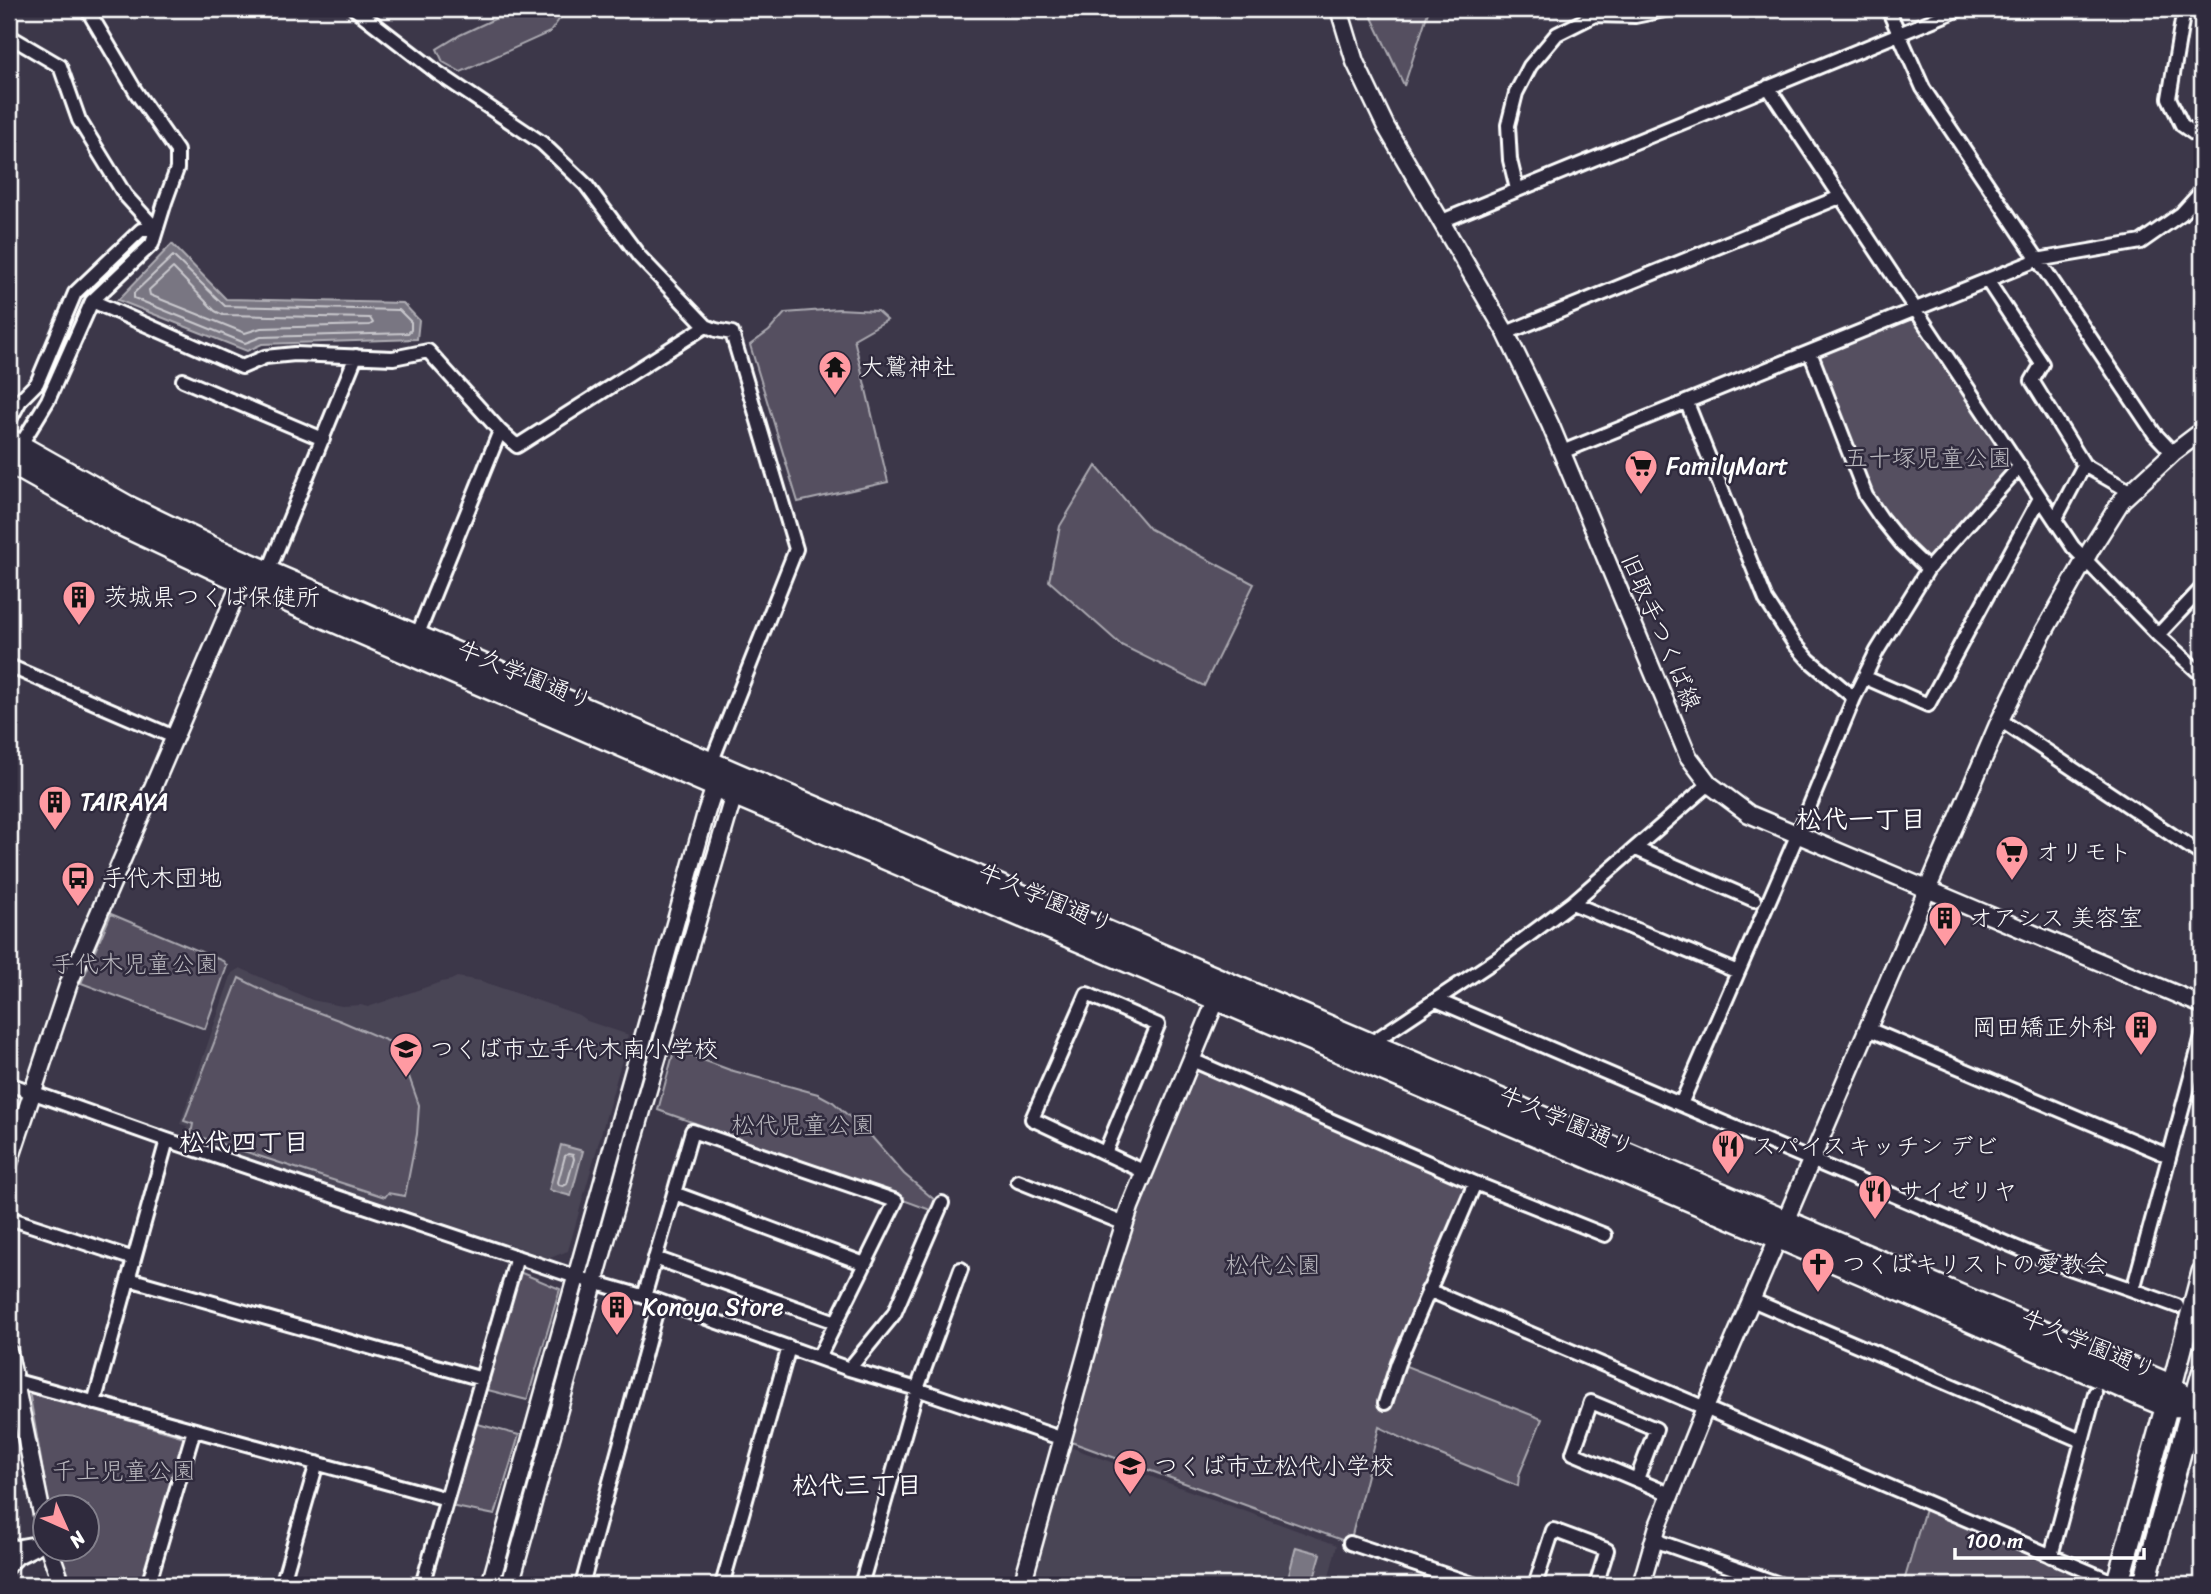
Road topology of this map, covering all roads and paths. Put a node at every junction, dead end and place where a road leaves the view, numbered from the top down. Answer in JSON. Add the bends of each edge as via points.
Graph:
{"nodes":[{"id":1,"x":96,"y":9,"type":"edge"},
{"id":2,"x":1339,"y":9,"type":"edge"},
{"id":3,"x":1670,"y":9,"type":"edge"},
{"id":4,"x":1888,"y":9,"type":"edge"},
{"id":5,"x":1960,"y":9,"type":"edge"},
{"id":6,"x":2184,"y":9,"type":"edge"},
{"id":7,"x":363,"y":10,"type":"edge"},
{"id":8,"x":1899,"y":34,"type":"junction"},
{"id":9,"x":9,"y":36,"type":"edge"},
{"id":10,"x":1768,"y":87,"type":"junction"},
{"id":11,"x":2202,"y":139,"type":"edge"},
{"id":12,"x":1517,"y":189,"type":"junction"},
{"id":13,"x":2202,"y":191,"type":"edge"},
{"id":14,"x":1840,"y":197,"type":"junction"},
{"id":15,"x":1442,"y":221,"type":"junction"},
{"id":16,"x":156,"y":229,"type":"junction"},
{"id":17,"x":2037,"y":260,"type":"junction"},
{"id":18,"x":1987,"y":280,"type":"junction"},
{"id":19,"x":92,"y":300,"type":"junction"},
{"id":20,"x":1915,"y":309,"type":"junction"},
{"id":21,"x":706,"y":326,"type":"junction"},
{"id":22,"x":1506,"y":333,"type":"junction"},
{"id":23,"x":1810,"y":352,"type":"junction"},
{"id":24,"x":356,"y":356,"type":"junction"},
{"id":25,"x":183,"y":380,"type":"dead end"},
{"id":26,"x":1687,"y":403,"type":"junction"},
{"id":27,"x":9,"y":421,"type":"edge"},
{"id":28,"x":500,"y":431,"type":"junction"},
{"id":29,"x":2202,"y":431,"type":"edge"},
{"id":30,"x":323,"y":439,"type":"junction"},
{"id":31,"x":12,"y":449,"type":"edge"},
{"id":32,"x":1562,"y":452,"type":"junction"},
{"id":33,"x":2173,"y":453,"type":"junction"},
{"id":34,"x":2084,"y":465,"type":"junction"},
{"id":35,"x":2020,"y":466,"type":"junction"},
{"id":36,"x":2131,"y":492,"type":"junction"},
{"id":37,"x":2040,"y":498,"type":"junction"},
{"id":38,"x":2055,"y":520,"type":"junction"},
{"id":39,"x":2084,"y":561,"type":"junction"},
{"id":40,"x":1928,"y":569,"type":"junction"},
{"id":41,"x":252,"y":572,"type":"junction"},
{"id":42,"x":2202,"y":588,"type":"edge"},
{"id":43,"x":2158,"y":635,"type":"junction"},
{"id":44,"x":417,"y":636,"type":"junction"},
{"id":45,"x":9,"y":666,"type":"edge"},
{"id":46,"x":2202,"y":675,"type":"edge"},
{"id":47,"x":1864,"y":677,"type":"junction"},
{"id":48,"x":1854,"y":698,"type":"junction"},
{"id":49,"x":2000,"y":720,"type":"junction"},
{"id":50,"x":174,"y":737,"type":"junction"},
{"id":51,"x":711,"y":763,"type":"junction"},
{"id":52,"x":733,"y":772,"type":"junction"},
{"id":53,"x":1709,"y":784,"type":"junction"},
{"id":54,"x":724,"y":790,"type":"junction"},
{"id":55,"x":1798,"y":834,"type":"junction"},
{"id":56,"x":1636,"y":849,"type":"junction"},
{"id":57,"x":2202,"y":855,"type":"edge"},
{"id":58,"x":1928,"y":890,"type":"junction"},
{"id":59,"x":1754,"y":900,"type":"dead end"},
{"id":60,"x":1572,"y":903,"type":"junction"},
{"id":61,"x":1738,"y":972,"type":"junction"},
{"id":62,"x":1220,"y":991,"type":"junction"},
{"id":63,"x":1436,"y":1000,"type":"junction"},
{"id":64,"x":2202,"y":1005,"type":"edge"},
{"id":65,"x":1868,"y":1029,"type":"junction"},
{"id":66,"x":2202,"y":1036,"type":"edge"},
{"id":67,"x":1371,"y":1043,"type":"junction"},
{"id":68,"x":1192,"y":1060,"type":"junction"},
{"id":69,"x":9,"y":1084,"type":"edge"},
{"id":70,"x":31,"y":1094,"type":"junction"},
{"id":71,"x":1681,"y":1104,"type":"junction"},
{"id":72,"x":167,"y":1140,"type":"junction"},
{"id":73,"x":1105,"y":1153,"type":"junction"},
{"id":74,"x":2169,"y":1156,"type":"junction"},
{"id":75,"x":1811,"y":1159,"type":"junction"},
{"id":76,"x":9,"y":1163,"type":"edge"},
{"id":77,"x":1145,"y":1172,"type":"junction"},
{"id":78,"x":1018,"y":1181,"type":"dead end"},
{"id":79,"x":1475,"y":1183,"type":"junction"},
{"id":80,"x":674,"y":1193,"type":"junction"},
{"id":81,"x":942,"y":1203,"type":"dead end"},
{"id":82,"x":9,"y":1218,"type":"edge"},
{"id":83,"x":1125,"y":1224,"type":"junction"},
{"id":84,"x":1781,"y":1230,"type":"junction"},
{"id":85,"x":1605,"y":1235,"type":"dead end"},
{"id":86,"x":517,"y":1257,"type":"junction"},
{"id":87,"x":655,"y":1258,"type":"junction"},
{"id":88,"x":134,"y":1259,"type":"junction"},
{"id":89,"x":865,"y":1264,"type":"junction"},
{"id":90,"x":961,"y":1269,"type":"dead end"},
{"id":91,"x":2202,"y":1272,"type":"edge"},
{"id":92,"x":576,"y":1277,"type":"junction"},
{"id":93,"x":129,"y":1279,"type":"junction"},
{"id":94,"x":596,"y":1283,"type":"junction"},
{"id":95,"x":1428,"y":1290,"type":"junction"},
{"id":96,"x":2133,"y":1290,"type":"junction"},
{"id":97,"x":644,"y":1297,"type":"junction"},
{"id":98,"x":1752,"y":1300,"type":"junction"},
{"id":99,"x":659,"y":1301,"type":"junction"},
{"id":100,"x":2177,"y":1306,"type":"dead end"},
{"id":101,"x":836,"y":1322,"type":"junction"},
{"id":102,"x":789,"y":1347,"type":"junction"},
{"id":103,"x":9,"y":1353,"type":"edge"},
{"id":104,"x":819,"y":1357,"type":"junction"},
{"id":105,"x":849,"y":1369,"type":"junction"},
{"id":106,"x":2202,"y":1373,"type":"edge"},
{"id":107,"x":482,"y":1379,"type":"junction"},
{"id":108,"x":12,"y":1380,"type":"edge"},
{"id":109,"x":917,"y":1389,"type":"junction"},
{"id":110,"x":2095,"y":1393,"type":"dead end"},
{"id":111,"x":2170,"y":1396,"type":"junction"},
{"id":112,"x":94,"y":1403,"type":"junction"},
{"id":113,"x":1385,"y":1403,"type":"dead end"},
{"id":114,"x":2193,"y":1405,"type":"junction"},
{"id":115,"x":1705,"y":1408,"type":"junction"},
{"id":116,"x":194,"y":1430,"type":"junction"},
{"id":117,"x":1063,"y":1439,"type":"junction"},
{"id":118,"x":2082,"y":1441,"type":"junction"},
{"id":119,"x":317,"y":1463,"type":"junction"},
{"id":120,"x":1637,"y":1479,"type":"junction"},
{"id":121,"x":37,"y":1492,"type":"edge"},
{"id":122,"x":1670,"y":1494,"type":"junction"},
{"id":123,"x":447,"y":1499,"type":"junction"},
{"id":124,"x":1654,"y":1540,"type":"junction"},
{"id":125,"x":1350,"y":1543,"type":"dead end"},
{"id":126,"x":32,"y":1544,"type":"edge"},
{"id":127,"x":9,"y":1548,"type":"edge"},
{"id":128,"x":32,"y":1550,"type":"edge"},
{"id":129,"x":2051,"y":1556,"type":"junction"},
{"id":130,"x":54,"y":1562,"type":"edge"},
{"id":131,"x":9,"y":1566,"type":"edge"},
{"id":132,"x":2118,"y":1584,"type":"edge"},
{"id":133,"x":62,"y":1585,"type":"edge"},
{"id":134,"x":146,"y":1585,"type":"edge"},
{"id":135,"x":282,"y":1585,"type":"edge"},
{"id":136,"x":422,"y":1585,"type":"edge"},
{"id":137,"x":490,"y":1585,"type":"edge"},
{"id":138,"x":510,"y":1585,"type":"edge"},
{"id":139,"x":582,"y":1585,"type":"edge"},
{"id":140,"x":722,"y":1585,"type":"edge"},
{"id":141,"x":861,"y":1585,"type":"edge"},
{"id":142,"x":1022,"y":1585,"type":"edge"},
{"id":143,"x":1476,"y":1585,"type":"edge"},
{"id":144,"x":1535,"y":1585,"type":"edge"},
{"id":145,"x":1596,"y":1585,"type":"edge"},
{"id":146,"x":1641,"y":1585,"type":"edge"},
{"id":147,"x":1780,"y":1585,"type":"edge"},
{"id":148,"x":2144,"y":1585,"type":"edge"}],
"edges":[{"from":1,"to":16,"type":"street","via":[[90,15],[177,151],[177,169]]},
{"from":2,"to":15,"type":"street","name":"旧取手つくば線","via":[[1355,62],[1386,127]]},
{"from":3,"to":12,"type":"street","via":[[1635,16],[1595,15],[1557,34],[1530,65],[1516,93],[1508,125]]},
{"from":4,"to":8,"type":"street"},
{"from":5,"to":8,"type":"street"},
{"from":6,"to":11,"type":"street","via":[[2169,98],[2182,125]]},
{"from":7,"to":21,"type":"street","via":[[438,73],[541,143],[586,185],[639,256]]},
{"from":8,"to":10,"type":"street"},
{"from":8,"to":17,"type":"street","via":[[1923,88]]},
{"from":9,"to":16,"type":"street","via":[[60,66],[79,120],[125,195]]},
{"from":10,"to":12,"type":"street"},
{"from":10,"to":14,"type":"street"},
{"from":12,"to":15,"type":"street"},
{"from":13,"to":17,"type":"street","via":[[2181,214],[2141,242]]},
{"from":14,"to":20,"type":"street"},
{"from":14,"to":22,"type":"street"},
{"from":15,"to":22,"type":"street","name":"旧取手つくば線"},
{"from":16,"to":19,"type":"street","via":[[152,244]]},
{"from":16,"to":27,"type":"street","via":[[141,230],[75,293],[37,383]]},
{"from":17,"to":18,"type":"street"},
{"from":17,"to":33,"type":"street","via":[[2154,433]]},
{"from":18,"to":20,"type":"street"},
{"from":18,"to":34,"type":"street","via":[[2042,364],[2032,381]]},
{"from":19,"to":24,"type":"street","via":[[242,367],[265,357],[295,354]]},
{"from":19,"to":31,"type":"street","via":[[48,400]]},
{"from":20,"to":23,"type":"street"},
{"from":20,"to":35,"type":"street"},
{"from":21,"to":28,"type":"street","via":[[517,446]]},
{"from":21,"to":51,"type":"street","via":[[732,333],[796,549]]},
{"from":22,"to":32,"type":"street","name":"旧取手つくば線"},
{"from":23,"to":26,"type":"street"},
{"from":23,"to":40,"type":"street","via":[[1866,496],[1902,544]]},
{"from":24,"to":28,"type":"street","via":[[394,358],[428,351]]},
{"from":24,"to":30,"type":"street"},
{"from":25,"to":30,"type":"street"},
{"from":26,"to":32,"type":"street"},
{"from":26,"to":48,"type":"street","via":[[1766,600],[1809,660]]},
{"from":28,"to":44,"type":"street"},
{"from":29,"to":33,"type":"street"},
{"from":30,"to":41,"type":"street"},
{"from":31,"to":41,"type":"highway","name":"牛久学園通り"},
{"from":32,"to":53,"type":"street","name":"旧取手つくば線","via":[[1688,756]]},
{"from":33,"to":36,"type":"street"},
{"from":34,"to":36,"type":"street"},
{"from":34,"to":38,"type":"street"},
{"from":35,"to":37,"type":"street"},
{"from":35,"to":40,"type":"street"},
{"from":36,"to":39,"type":"street"},
{"from":37,"to":38,"type":"street"},
{"from":37,"to":47,"type":"street","via":[[1928,705]]},
{"from":38,"to":39,"type":"street"},
{"from":39,"to":43,"type":"street"},
{"from":39,"to":49,"type":"street"},
{"from":40,"to":47,"type":"street"},
{"from":41,"to":44,"type":"highway","name":"牛久学園通り"},
{"from":41,"to":50,"type":"street"},
{"from":41,"to":54,"type":"highway","name":"牛久学園通り"},
{"from":42,"to":43,"type":"street"},
{"from":43,"to":46,"type":"street"},
{"from":44,"to":51,"type":"highway","name":"牛久学園通り"},
{"from":45,"to":50,"type":"street"},
{"from":47,"to":48,"type":"street"},
{"from":48,"to":55,"type":"street"},
{"from":49,"to":57,"type":"street"},
{"from":49,"to":58,"type":"street"},
{"from":50,"to":70,"type":"street","via":[[69,982]]},
{"from":51,"to":52,"type":"highway","name":"牛久学園通り"},
{"from":52,"to":54,"type":"street"},
{"from":52,"to":62,"type":"highway","name":"牛久学園通り"},
{"from":53,"to":55,"type":"street","name":"旧取手つくば線","via":[[1749,814]]},
{"from":53,"to":56,"type":"street"},
{"from":54,"to":62,"type":"highway","name":"牛久学園通り"},
{"from":54,"to":92,"type":"street","via":[[646,1023]]},
{"from":54,"to":94,"type":"street"},
{"from":55,"to":58,"type":"street","name":"旧取手つくば線"},
{"from":55,"to":61,"type":"street"},
{"from":56,"to":59,"type":"street"},
{"from":56,"to":60,"type":"street"},
{"from":58,"to":64,"type":"street","name":"旧取手つくば線"},
{"from":58,"to":65,"type":"street"},
{"from":60,"to":61,"type":"street"},
{"from":60,"to":63,"type":"street"},
{"from":61,"to":71,"type":"street"},
{"from":62,"to":67,"type":"highway","name":"牛久学園通り"},
{"from":62,"to":68,"type":"street"},
{"from":62,"to":84,"type":"highway","name":"牛久学園通り"},
{"from":63,"to":67,"type":"street"},
{"from":63,"to":71,"type":"street"},
{"from":65,"to":74,"type":"street"},
{"from":65,"to":75,"type":"street"},
{"from":66,"to":74,"type":"street"},
{"from":67,"to":84,"type":"highway","name":"牛久学園通り"},
{"from":68,"to":77,"type":"street"},
{"from":68,"to":79,"type":"street"},
{"from":69,"to":70,"type":"street"},
{"from":70,"to":72,"type":"street"},
{"from":70,"to":76,"type":"street"},
{"from":71,"to":75,"type":"street"},
{"from":72,"to":86,"type":"street"},
{"from":72,"to":88,"type":"street"},
{"from":73,"to":73,"type":"street","via":[[1032,1119],[1087,994],[1158,1025]]},
{"from":73,"to":77,"type":"street"},
{"from":74,"to":96,"type":"street"},
{"from":75,"to":84,"type":"street"},
{"from":75,"to":96,"type":"street","via":[[2041,1258]]},
{"from":77,"to":83,"type":"street"},
{"from":78,"to":83,"type":"street"},
{"from":79,"to":85,"type":"street"},
{"from":79,"to":95,"type":"street"},
{"from":80,"to":87,"type":"street"},
{"from":80,"to":89,"type":"street"},
{"from":80,"to":89,"type":"street","via":[[692,1130],[895,1201]]},
{"from":81,"to":105,"type":"street","via":[[894,1314]]},
{"from":82,"to":88,"type":"street"},
{"from":83,"to":117,"type":"street"},
{"from":84,"to":98,"type":"street"},
{"from":84,"to":111,"type":"highway","name":"牛久学園通り"},
{"from":86,"to":92,"type":"street"},
{"from":86,"to":107,"type":"street"},
{"from":87,"to":97,"type":"street"},
{"from":87,"to":101,"type":"street"},
{"from":88,"to":93,"type":"street"},
{"from":89,"to":101,"type":"street"},
{"from":90,"to":109,"type":"street"},
{"from":91,"to":111,"type":"main road"},
{"from":92,"to":94,"type":"street"},
{"from":92,"to":137,"type":"street"},
{"from":93,"to":107,"type":"street"},
{"from":93,"to":112,"type":"street"},
{"from":94,"to":97,"type":"street"},
{"from":94,"to":138,"type":"street"},
{"from":95,"to":113,"type":"street"},
{"from":95,"to":115,"type":"street"},
{"from":96,"to":100,"type":"street"},
{"from":97,"to":99,"type":"street"},
{"from":98,"to":115,"type":"street"},
{"from":98,"to":118,"type":"street"},
{"from":99,"to":102,"type":"street"},
{"from":99,"to":139,"type":"street"},
{"from":101,"to":104,"type":"street"},
{"from":102,"to":104,"type":"street"},
{"from":102,"to":140,"type":"street"},
{"from":103,"to":108,"type":"street"},
{"from":104,"to":105,"type":"street"},
{"from":105,"to":109,"type":"street"},
{"from":106,"to":114,"type":"main road"},
{"from":107,"to":123,"type":"street"},
{"from":108,"to":112,"type":"street"},
{"from":108,"to":121,"type":"street"},
{"from":109,"to":117,"type":"street"},
{"from":109,"to":141,"type":"street"},
{"from":110,"to":118,"type":"street"},
{"from":111,"to":114,"type":"highway","name":"牛久学園通り"},
{"from":111,"to":132,"type":"highway"},
{"from":112,"to":116,"type":"street"},
{"from":114,"to":148,"type":"highway"},
{"from":115,"to":122,"type":"street"},
{"from":115,"to":129,"type":"street"},
{"from":116,"to":119,"type":"street"},
{"from":116,"to":134,"type":"street"},
{"from":117,"to":142,"type":"street"},
{"from":118,"to":129,"type":"street"},
{"from":119,"to":123,"type":"street"},
{"from":119,"to":135,"type":"street"},
{"from":120,"to":120,"type":"street","via":[[1573,1453],[1591,1402],[1656,1429]]},
{"from":120,"to":122,"type":"street"},
{"from":122,"to":124,"type":"street"},
{"from":123,"to":136,"type":"street"},
{"from":124,"to":146,"type":"street"},
{"from":124,"to":147,"type":"street"},
{"from":125,"to":143,"type":"street"},
{"from":126,"to":127,"type":"street"},
{"from":128,"to":131,"type":"street"},
{"from":129,"to":132,"type":"street"},
{"from":130,"to":133,"type":"street"},
{"from":144,"to":145,"type":"street","via":[[1553,1530],[1607,1550]]}]}
